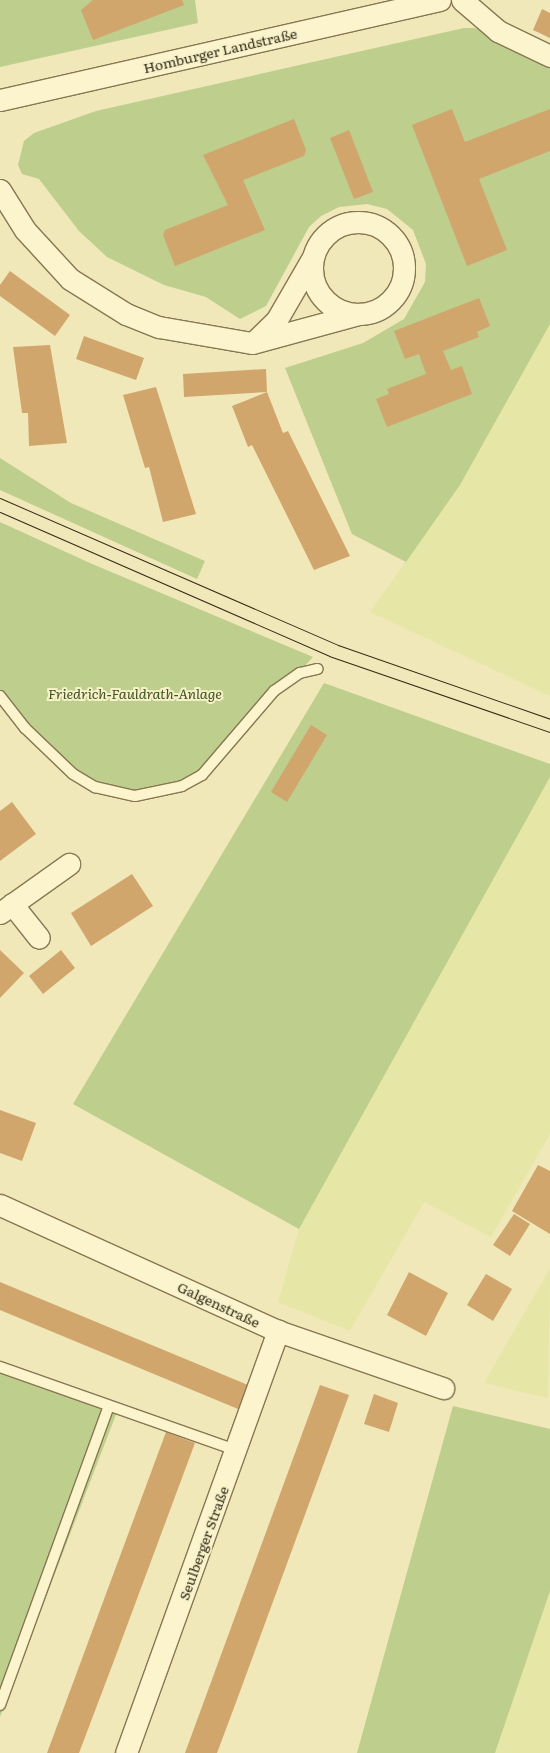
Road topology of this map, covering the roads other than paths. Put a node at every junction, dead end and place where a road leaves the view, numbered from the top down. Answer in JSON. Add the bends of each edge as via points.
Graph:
{"nodes":[{"id":1,"x":440,"y":0,"type":"edge"},
{"id":2,"x":462,"y":0,"type":"edge"},
{"id":3,"x":550,"y":56,"type":"edge"},
{"id":4,"x":0,"y":100,"type":"edge"},
{"id":5,"x":0,"y":190,"type":"edge"},
{"id":6,"x":314,"y":256,"type":"junction"},
{"id":7,"x":359,"y":314,"type":"junction"},
{"id":8,"x":252,"y":343,"type":"junction"},
{"id":9,"x":318,"y":669,"type":"dead end"},
{"id":10,"x":0,"y":696,"type":"edge"},
{"id":11,"x":69,"y":864,"type":"dead end"},
{"id":12,"x":6,"y":909,"type":"edge"},
{"id":13,"x":39,"y":938,"type":"dead end"},
{"id":14,"x":0,"y":1205,"type":"edge"},
{"id":15,"x":278,"y":1332,"type":"junction"},
{"id":16,"x":0,"y":1366,"type":"edge"},
{"id":17,"x":444,"y":1388,"type":"dead end"},
{"id":18,"x":109,"y":1406,"type":"junction"},
{"id":19,"x":236,"y":1450,"type":"junction"},
{"id":20,"x":0,"y":1706,"type":"edge"},
{"id":21,"x":126,"y":1753,"type":"edge"}],
"edges":[{"from":1,"to":4,"type":"street","name":"Homburger Landstraße"},
{"from":2,"to":3,"type":"street","via":[[498,31]]},
{"from":5,"to":8,"type":"street","via":[[45,256],[96,297],[159,327],[225,342]]},
{"from":6,"to":7,"type":"street","via":[[317,290],[342,312]]},
{"from":6,"to":7,"type":"street","via":[[321,241],[349,223],[382,229],[394,240],[402,255],[400,288],[376,311]]},
{"from":6,"to":8,"type":"street","via":[[276,321]]},
{"from":7,"to":8,"type":"street"},
{"from":9,"to":10,"type":"lane","via":[[300,673],[274,691],[202,775],[182,786],[135,796],[95,787],[73,774]]},
{"from":11,"to":12,"type":"street"},
{"from":12,"to":13,"type":"street"},
{"from":14,"to":15,"type":"street","name":"Galgenstraße"},
{"from":15,"to":17,"type":"street","name":"Galgenstraße"},
{"from":15,"to":19,"type":"street","name":"Seulberger Straße"},
{"from":16,"to":18,"type":"lane"},
{"from":18,"to":19,"type":"lane"},
{"from":18,"to":20,"type":"lane"},
{"from":19,"to":21,"type":"street","name":"Seulberger Straße"}]}
